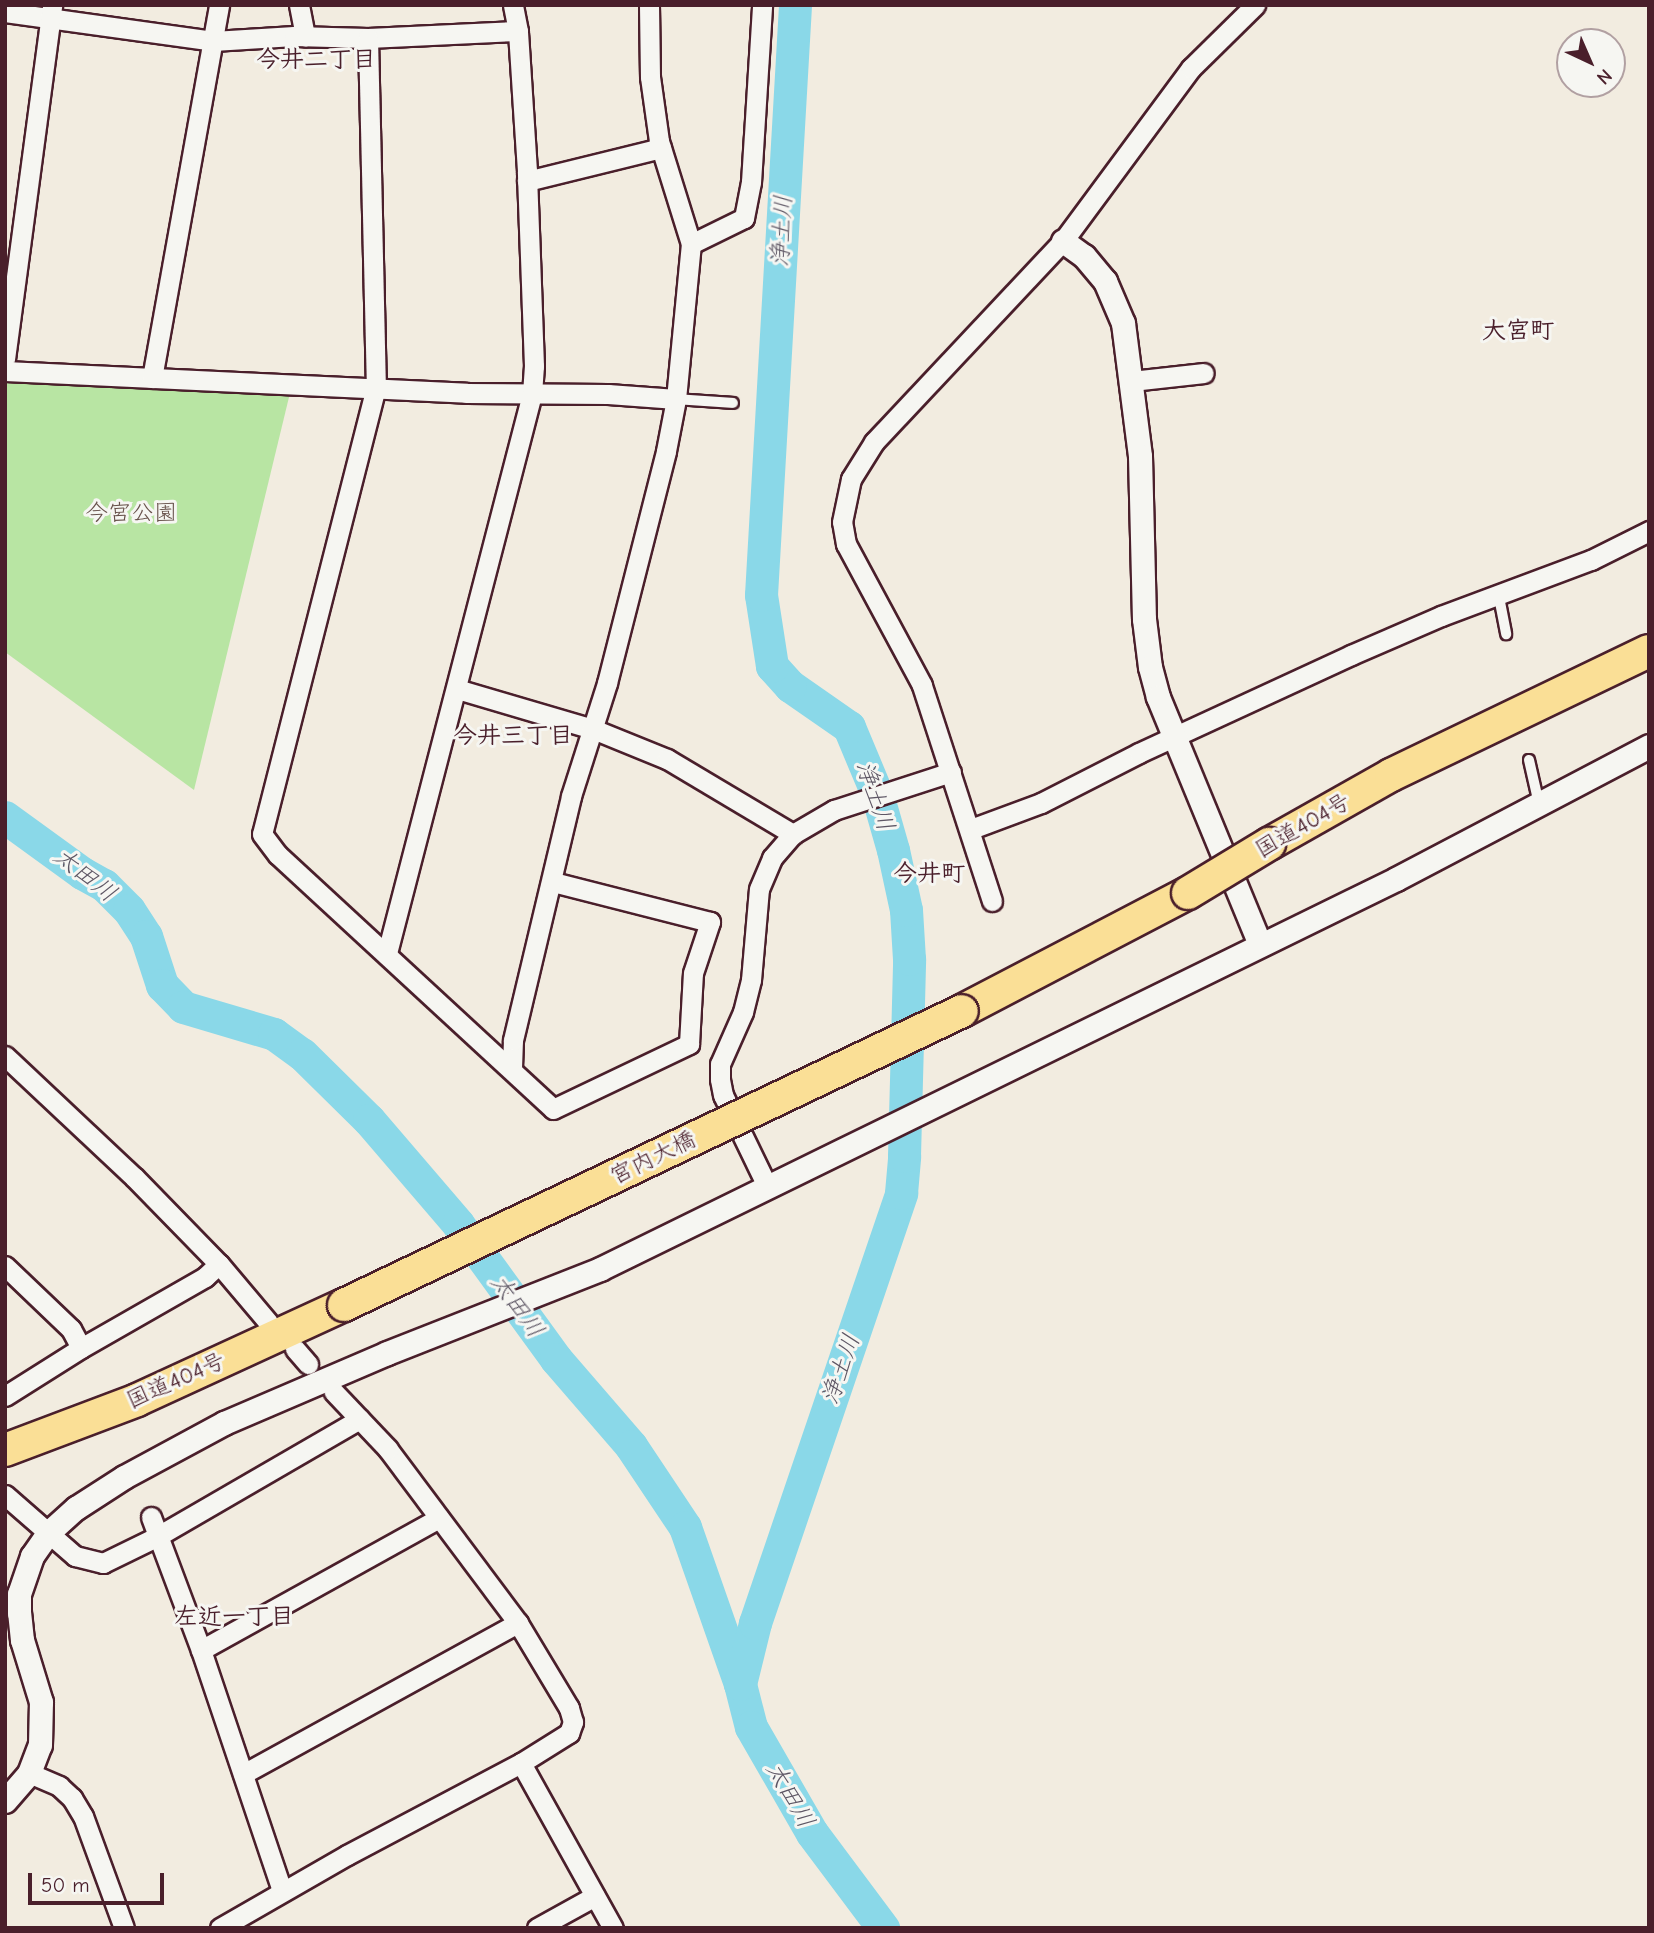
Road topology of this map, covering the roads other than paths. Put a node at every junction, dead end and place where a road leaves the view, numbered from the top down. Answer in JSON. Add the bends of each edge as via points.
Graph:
{"nodes":[{"id":1,"x":219,"y":5,"type":"edge"},
{"id":2,"x":299,"y":5,"type":"edge"},
{"id":3,"x":513,"y":5,"type":"edge"},
{"id":4,"x":649,"y":5,"type":"edge"},
{"id":5,"x":762,"y":5,"type":"edge"},
{"id":6,"x":1255,"y":5,"type":"edge"},
{"id":7,"x":5,"y":12,"type":"edge"},
{"id":8,"x":51,"y":13,"type":"edge"},
{"id":9,"x":518,"y":31,"type":"junction"},
{"id":10,"x":305,"y":36,"type":"junction"},
{"id":11,"x":368,"y":38,"type":"junction"},
{"id":12,"x":213,"y":41,"type":"junction"},
{"id":13,"x":662,"y":148,"type":"junction"},
{"id":14,"x":527,"y":181,"type":"junction"},
{"id":15,"x":1063,"y":241,"type":"junction"},
{"id":16,"x":691,"y":244,"type":"junction"},
{"id":17,"x":5,"y":359,"type":"edge"},
{"id":18,"x":5,"y":371,"type":"edge"},
{"id":19,"x":1204,"y":373,"type":"dead end"},
{"id":20,"x":152,"y":378,"type":"junction"},
{"id":21,"x":1132,"y":381,"type":"junction"},
{"id":22,"x":376,"y":387,"type":"junction"},
{"id":23,"x":532,"y":394,"type":"junction"},
{"id":24,"x":676,"y":399,"type":"junction"},
{"id":25,"x":733,"y":403,"type":"dead end"},
{"id":26,"x":1649,"y":531,"type":"edge"},
{"id":27,"x":1499,"y":597,"type":"junction"},
{"id":28,"x":1506,"y":634,"type":"dead end"},
{"id":29,"x":1649,"y":651,"type":"edge"},
{"id":30,"x":457,"y":690,"type":"junction"},
{"id":31,"x":593,"y":729,"type":"junction"},
{"id":32,"x":1174,"y":737,"type":"junction"},
{"id":33,"x":1649,"y":746,"type":"edge"},
{"id":34,"x":1529,"y":760,"type":"dead end"},
{"id":35,"x":951,"y":772,"type":"junction"},
{"id":36,"x":1539,"y":804,"type":"junction"},
{"id":37,"x":971,"y":829,"type":"junction"},
{"id":38,"x":793,"y":834,"type":"junction"},
{"id":39,"x":553,"y":882,"type":"junction"},
{"id":40,"x":992,"y":901,"type":"dead end"},
{"id":41,"x":1260,"y":945,"type":"junction"},
{"id":42,"x":387,"y":953,"type":"junction"},
{"id":43,"x":962,"y":1012,"type":"joint"},
{"id":44,"x":5,"y":1056,"type":"edge"},
{"id":45,"x":512,"y":1068,"type":"junction"},
{"id":46,"x":768,"y":1188,"type":"junction"},
{"id":47,"x":219,"y":1264,"type":"junction"},
{"id":48,"x":5,"y":1266,"type":"edge"},
{"id":49,"x":344,"y":1305,"type":"joint"},
{"id":50,"x":268,"y":1322,"type":"dead end"},
{"id":51,"x":81,"y":1348,"type":"junction"},
{"id":52,"x":334,"y":1392,"type":"dead end"},
{"id":53,"x":5,"y":1396,"type":"edge"},
{"id":54,"x":360,"y":1419,"type":"junction"},
{"id":55,"x":5,"y":1450,"type":"edge"},
{"id":56,"x":5,"y":1494,"type":"edge"},
{"id":57,"x":439,"y":1518,"type":"junction"},
{"id":58,"x":155,"y":1527,"type":"junction"},
{"id":59,"x":48,"y":1533,"type":"junction"},
{"id":60,"x":517,"y":1623,"type":"junction"},
{"id":61,"x":201,"y":1650,"type":"junction"},
{"id":62,"x":521,"y":1763,"type":"junction"},
{"id":63,"x":29,"y":1773,"type":"junction"},
{"id":64,"x":243,"y":1774,"type":"junction"},
{"id":65,"x":5,"y":1801,"type":"edge"},
{"id":66,"x":282,"y":1891,"type":"junction"},
{"id":67,"x":595,"y":1896,"type":"junction"},
{"id":68,"x":124,"y":1928,"type":"edge"},
{"id":69,"x":220,"y":1928,"type":"edge"},
{"id":70,"x":537,"y":1928,"type":"edge"},
{"id":71,"x":613,"y":1928,"type":"edge"}],
"edges":[{"from":1,"to":12,"type":"street"},
{"from":2,"to":10,"type":"street"},
{"from":3,"to":9,"type":"street"},
{"from":4,"to":13,"type":"street","via":[[650,77]]},
{"from":5,"to":16,"type":"street","via":[[751,182],[744,218]]},
{"from":6,"to":15,"type":"street","via":[[1191,68]]},
{"from":7,"to":8,"type":"street"},
{"from":8,"to":12,"type":"street"},
{"from":8,"to":17,"type":"street"},
{"from":9,"to":11,"type":"street"},
{"from":9,"to":14,"type":"street"},
{"from":10,"to":11,"type":"street"},
{"from":10,"to":12,"type":"street"},
{"from":11,"to":22,"type":"street"},
{"from":12,"to":20,"type":"street"},
{"from":13,"to":14,"type":"street"},
{"from":13,"to":16,"type":"street"},
{"from":14,"to":23,"type":"street"},
{"from":15,"to":21,"type":"street","via":[[1097,269],[1115,299]]},
{"from":15,"to":35,"type":"street","via":[[874,442],[851,479],[845,500],[846,544],[922,685]]},
{"from":16,"to":24,"type":"street"},
{"from":18,"to":20,"type":"street"},
{"from":19,"to":21,"type":"street"},
{"from":20,"to":22,"type":"street"},
{"from":21,"to":32,"type":"street","via":[[1140,456],[1144,619],[1150,667]]},
{"from":22,"to":23,"type":"street"},
{"from":22,"to":42,"type":"street","via":[[262,834],[278,855]]},
{"from":23,"to":24,"type":"street"},
{"from":23,"to":30,"type":"street"},
{"from":24,"to":25,"type":"lane"},
{"from":24,"to":31,"type":"street"},
{"from":26,"to":27,"type":"street"},
{"from":27,"to":28,"type":"lane"},
{"from":27,"to":32,"type":"street","via":[[1441,616]]},
{"from":29,"to":43,"type":"highway","name":"国道404号","bridge":true,"via":[[1391,775],[1188,893]]},
{"from":30,"to":31,"type":"street"},
{"from":30,"to":42,"type":"street"},
{"from":31,"to":38,"type":"street","via":[[667,759]]},
{"from":31,"to":39,"type":"street","via":[[571,796]]},
{"from":32,"to":37,"type":"street","via":[[1041,803]]},
{"from":32,"to":41,"type":"street"},
{"from":33,"to":36,"type":"street"},
{"from":34,"to":36,"type":"lane"},
{"from":35,"to":37,"type":"street"},
{"from":35,"to":38,"type":"street","via":[[834,810]]},
{"from":36,"to":41,"type":"street"},
{"from":37,"to":40,"type":"street"},
{"from":38,"to":46,"type":"street","via":[[772,858],[759,889],[751,980],[743,1012],[720,1063],[723,1095]]},
{"from":39,"to":45,"type":"street","via":[[513,1040]]},
{"from":39,"to":45,"type":"street","via":[[710,922],[693,973],[692,1033],[689,1044],[553,1109]]},
{"from":41,"to":46,"type":"street"},
{"from":42,"to":45,"type":"street"},
{"from":43,"to":49,"type":"highway","name":"宮内大橋","bridge":true},
{"from":44,"to":47,"type":"street"},
{"from":46,"to":59,"type":"street","via":[[600,1269],[224,1423],[86,1502]]},
{"from":47,"to":50,"type":"street"},
{"from":47,"to":51,"type":"street","via":[[205,1277]]},
{"from":48,"to":51,"type":"street","via":[[71,1329]]},
{"from":49,"to":55,"type":"highway","name":"国道404号","via":[[137,1400]]},
{"from":51,"to":53,"type":"street"},
{"from":52,"to":54,"type":"street"},
{"from":54,"to":57,"type":"street"},
{"from":54,"to":58,"type":"street"},
{"from":56,"to":59,"type":"street"},
{"from":57,"to":60,"type":"street"},
{"from":57,"to":61,"type":"street"},
{"from":58,"to":59,"type":"street","via":[[103,1563],[75,1556]]},
{"from":58,"to":61,"type":"street"},
{"from":59,"to":63,"type":"street","via":[[32,1556],[19,1594],[22,1640],[42,1714],[40,1745]]},
{"from":60,"to":62,"type":"street","via":[[569,1707],[573,1722],[569,1733]]},
{"from":60,"to":64,"type":"street"},
{"from":61,"to":64,"type":"street"},
{"from":62,"to":66,"type":"street"},
{"from":62,"to":67,"type":"street"},
{"from":63,"to":65,"type":"street"},
{"from":63,"to":68,"type":"street","via":[[72,1797]]},
{"from":64,"to":66,"type":"street"},
{"from":66,"to":69,"type":"street"},
{"from":67,"to":70,"type":"street"},
{"from":67,"to":71,"type":"street"}]}
